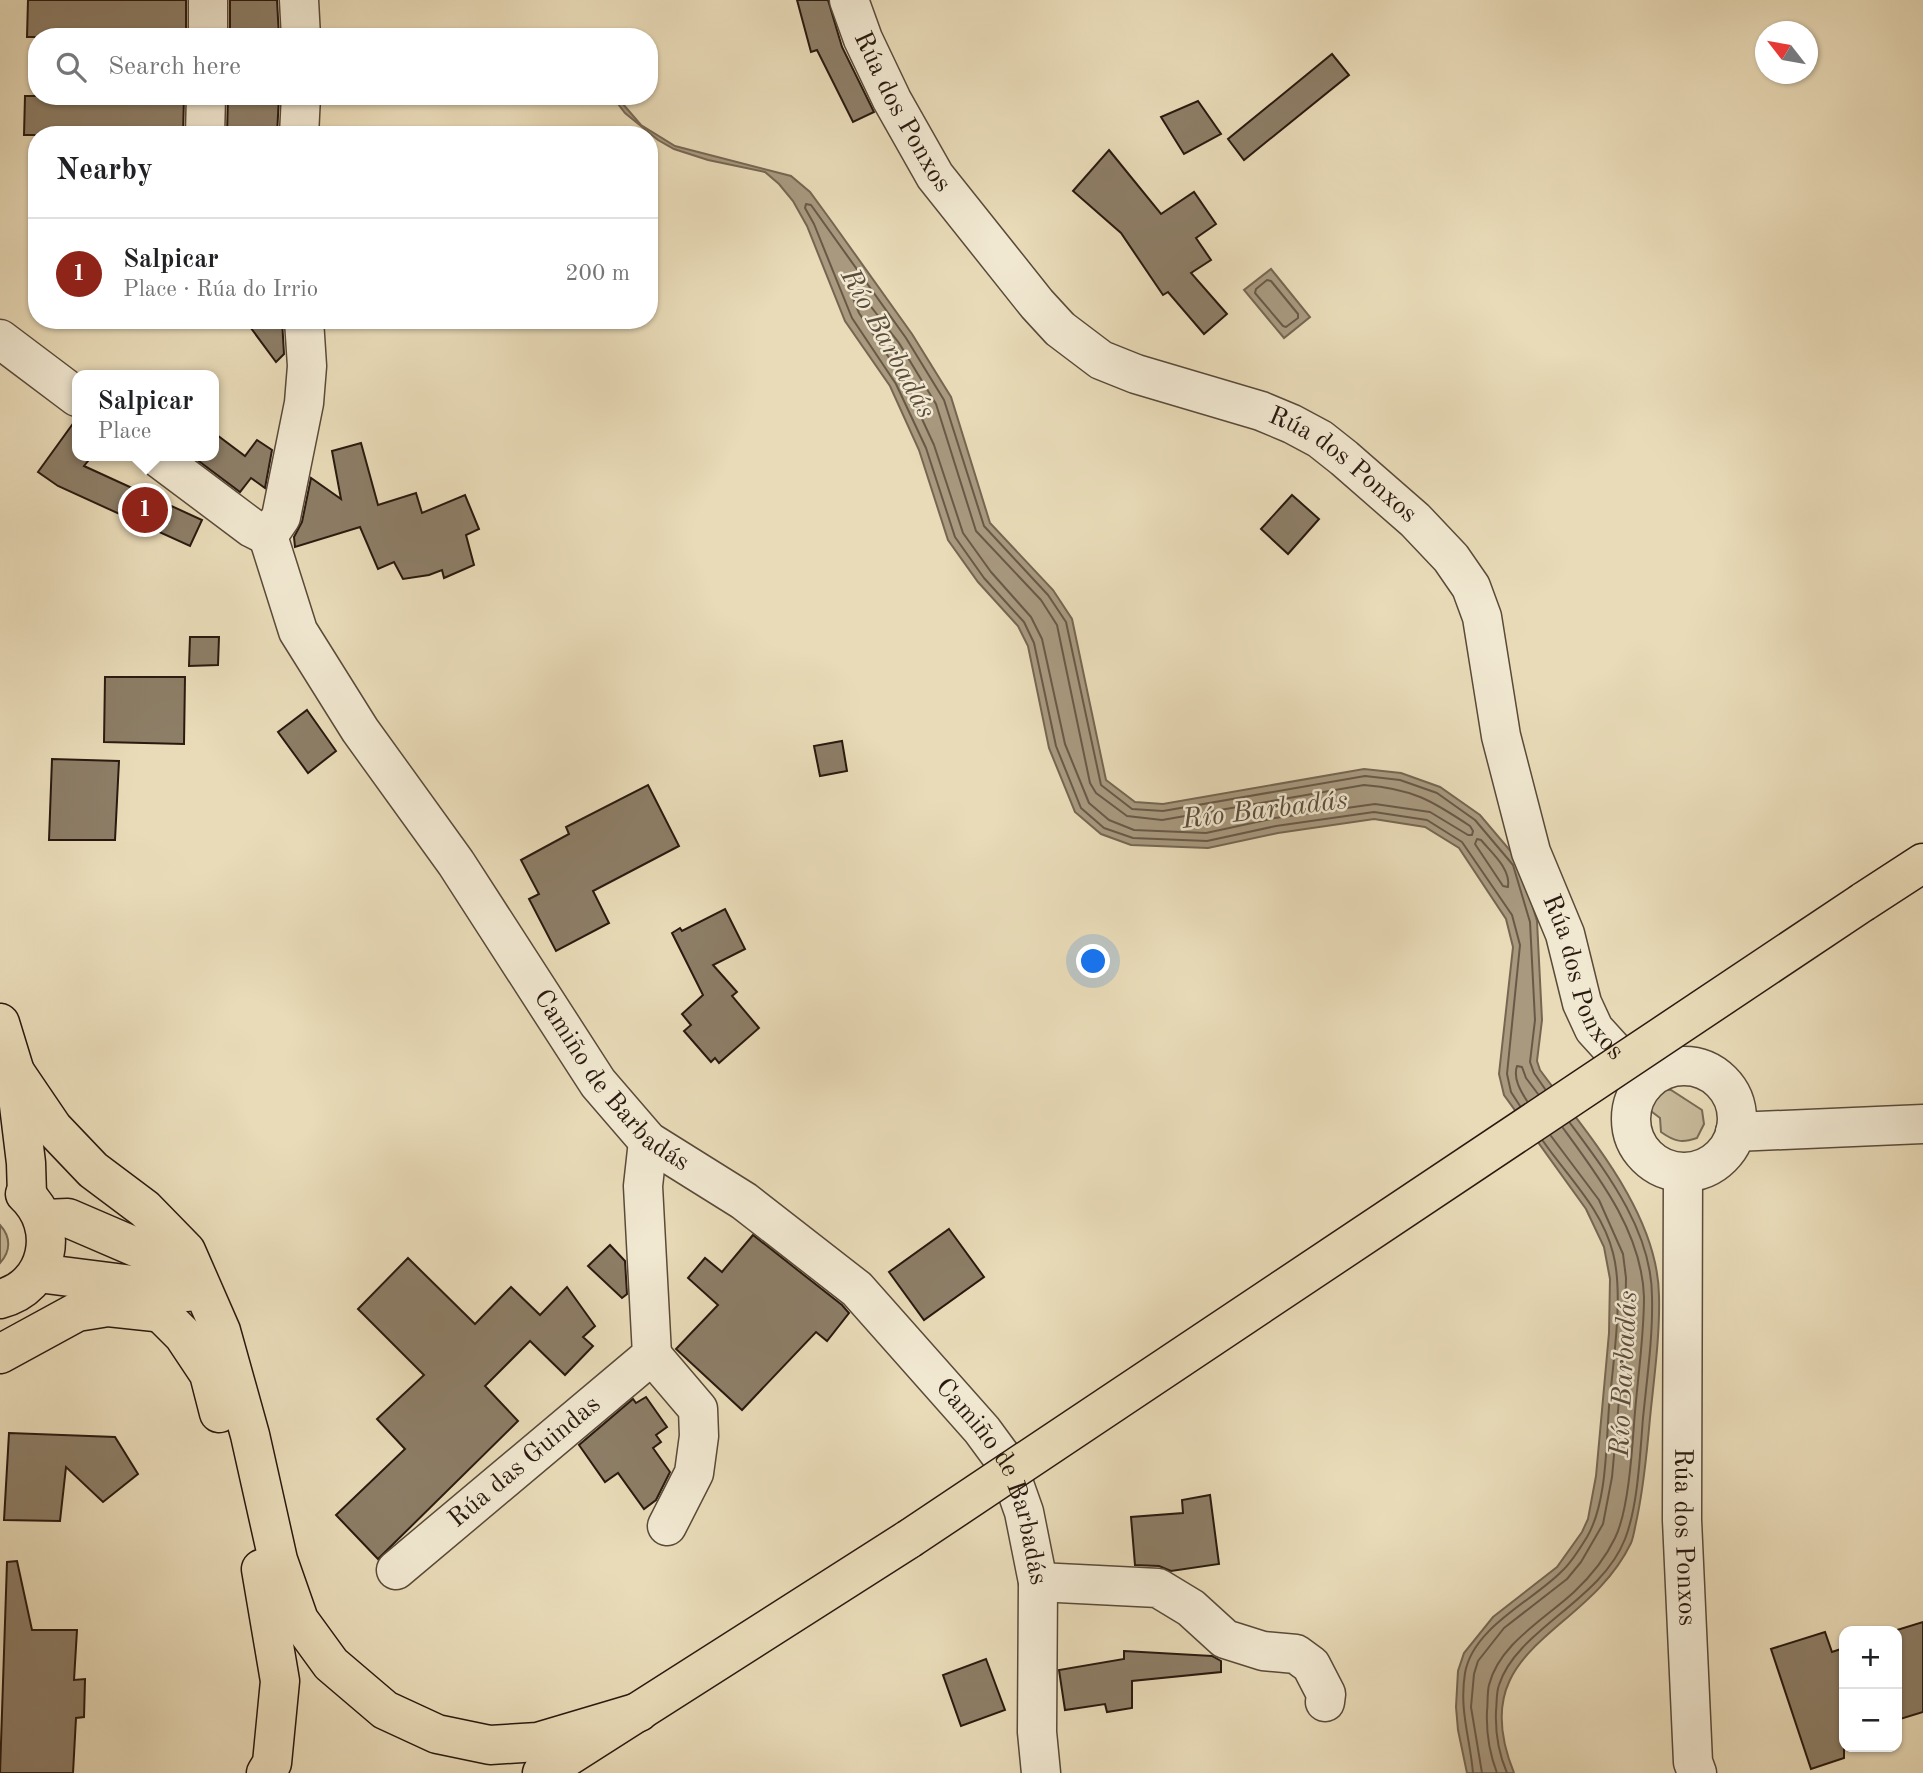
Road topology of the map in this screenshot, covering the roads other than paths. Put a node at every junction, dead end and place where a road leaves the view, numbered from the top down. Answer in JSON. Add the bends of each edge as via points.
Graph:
{"nodes":[{"id":1,"x":208,"y":0,"type":"edge"},
{"id":2,"x":299,"y":0,"type":"edge"},
{"id":3,"x":849,"y":0,"type":"edge"},
{"id":4,"x":208,"y":28,"type":"edge"},
{"id":5,"x":301,"y":28,"type":"edge"},
{"id":6,"x":206,"y":105,"type":"edge"},
{"id":7,"x":301,"y":105,"type":"edge"},
{"id":8,"x":205,"y":126,"type":"edge"},
{"id":9,"x":299,"y":126,"type":"edge"},
{"id":10,"x":305,"y":329,"type":"edge"},
{"id":11,"x":0,"y":340,"type":"edge"},
{"id":12,"x":72,"y":393,"type":"edge"},
{"id":13,"x":163,"y":461,"type":"edge"},
{"id":14,"x":268,"y":536,"type":"junction"},
{"id":15,"x":1923,"y":863,"type":"edge"},
{"id":16,"x":0,"y":1023,"type":"edge"},
{"id":17,"x":15,"y":1072,"type":"junction"},
{"id":18,"x":1644,"y":1084,"type":"junction"},
{"id":19,"x":1923,"y":1124,"type":"edge"},
{"id":20,"x":1735,"y":1132,"type":"junction"},
{"id":21,"x":648,"y":1141,"type":"junction"},
{"id":22,"x":1683,"y":1172,"type":"junction"},
{"id":23,"x":24,"y":1199,"type":"edge"},
{"id":24,"x":12,"y":1300,"type":"edge"},
{"id":25,"x":163,"y":1313,"type":"junction"},
{"id":26,"x":220,"y":1331,"type":"junction"},
{"id":27,"x":0,"y":1354,"type":"edge"},
{"id":28,"x":652,"y":1355,"type":"junction"},
{"id":29,"x":667,"y":1526,"type":"dead end"},
{"id":30,"x":397,"y":1570,"type":"dead end"},
{"id":31,"x":1038,"y":1582,"type":"junction"},
{"id":32,"x":1325,"y":1702,"type":"dead end"},
{"id":33,"x":639,"y":1712,"type":"junction"},
{"id":34,"x":266,"y":1773,"type":"edge"},
{"id":35,"x":542,"y":1773,"type":"edge"},
{"id":36,"x":1041,"y":1773,"type":"edge"},
{"id":37,"x":1697,"y":1773,"type":"edge"}],
"edges":[{"from":1,"to":4,"type":"street"},
{"from":2,"to":5,"type":"street"},
{"from":3,"to":18,"type":"street","name":"Rúa dos Ponxos","via":[[892,100],[935,176],[1060,330],[1113,365],[1261,411],[1320,439],[1415,520],[1451,558],[1471,587],[1482,617],[1501,736],[1531,852],[1565,934],[1582,1003],[1594,1029]]},
{"from":6,"to":8,"type":"street"},
{"from":7,"to":9,"type":"street"},
{"from":10,"to":14,"type":"street","via":[[304,403],[281,517]]},
{"from":11,"to":12,"type":"street"},
{"from":13,"to":14,"type":"street"},
{"from":14,"to":21,"type":"street","name":"Camiño de Barbadás","via":[[298,631],[360,730],[456,863],[598,1083]]},
{"from":15,"to":33,"type":"main road","bridge":true,"via":[[909,1539]]},
{"from":16,"to":17,"type":"main road"},
{"from":17,"to":23,"type":"main road","via":[[26,1163]]},
{"from":17,"to":26,"type":"main road","via":[[53,1128],[93,1170],[145,1209],[186,1251]]},
{"from":18,"to":20,"type":"street","via":[[1674,1067],[1709,1072],[1733,1098]]},
{"from":18,"to":22,"type":"street","via":[[1630,1116],[1639,1149],[1667,1170]]},
{"from":19,"to":20,"type":"street"},
{"from":20,"to":22,"type":"street","via":[[1730,1146],[1710,1166]]},
{"from":21,"to":28,"type":"street","via":[[643,1186]]},
{"from":21,"to":31,"type":"street","name":"Camiño de Barbadás","via":[[744,1201],[857,1289],[947,1390],[1007,1464],[1024,1512]]},
{"from":22,"to":37,"type":"street","name":"Rúa dos Ponxos","via":[[1682,1520]]},
{"from":23,"to":24,"type":"main road","via":[[48,1237],[46,1255]]},
{"from":23,"to":26,"type":"main road","via":[[154,1255]]},
{"from":24,"to":25,"type":"main road","via":[[133,1285]]},
{"from":25,"to":27,"type":"main road","via":[[108,1307],[77,1312]]},
{"from":25,"to":34,"type":"main road","via":[[209,1374],[264,1577],[280,1681],[272,1763]]},
{"from":26,"to":33,"type":"main road","via":[[250,1435],[278,1560],[299,1620],[331,1664],[385,1710],[437,1734],[490,1745],[538,1742]]},
{"from":28,"to":29,"type":"street","via":[[698,1409],[694,1473]]},
{"from":28,"to":30,"type":"street","name":"Rúa das Guindas"},
{"from":31,"to":32,"type":"street","via":[[1157,1588],[1191,1608],[1225,1639],[1263,1651],[1296,1654],[1311,1665],[1326,1694]]},
{"from":31,"to":36,"type":"street","name":"Camiño de Barbadás"},
{"from":33,"to":35,"type":"main road"}]}
